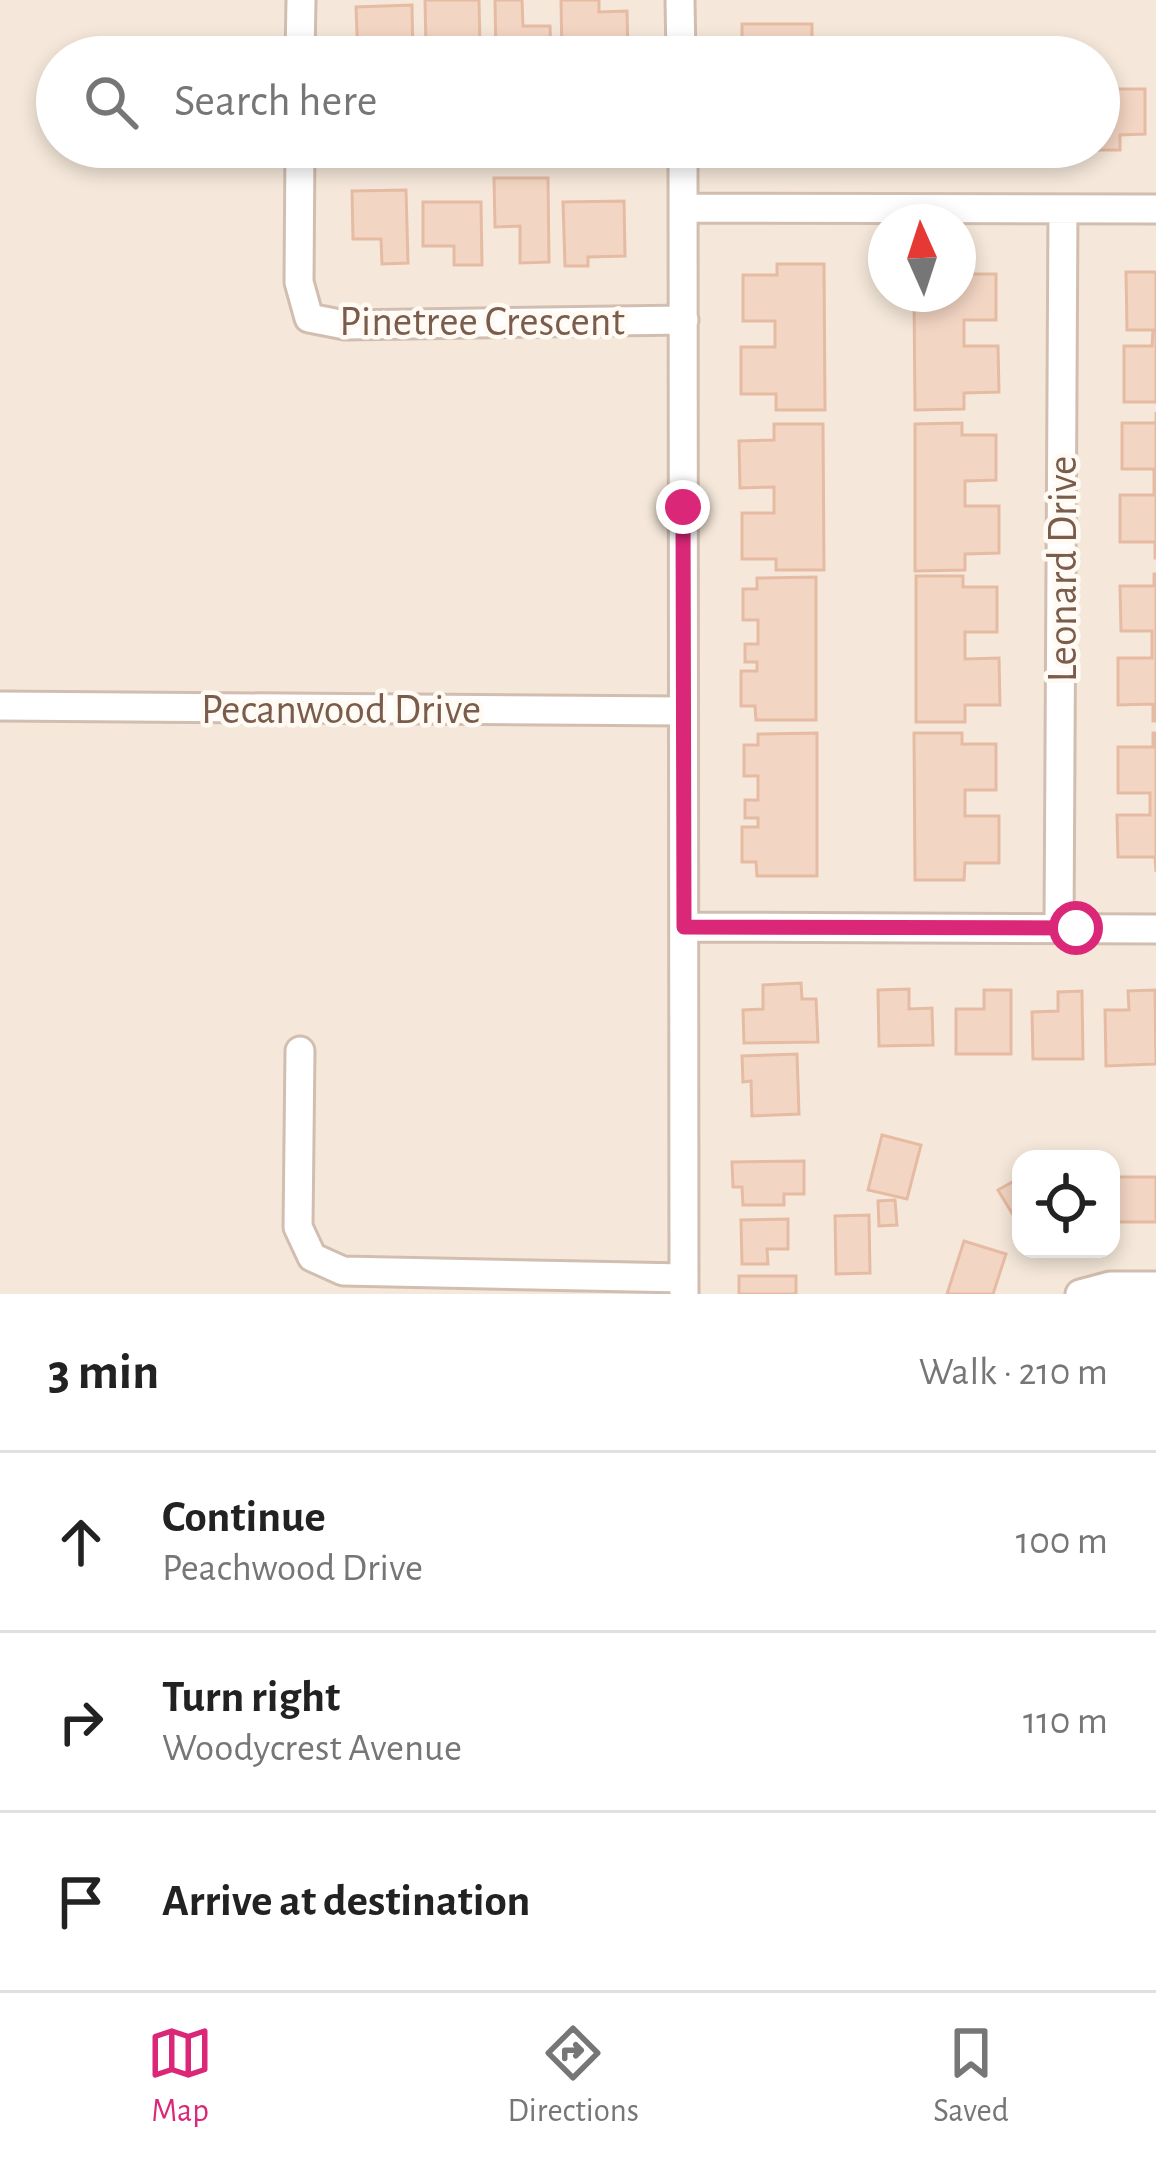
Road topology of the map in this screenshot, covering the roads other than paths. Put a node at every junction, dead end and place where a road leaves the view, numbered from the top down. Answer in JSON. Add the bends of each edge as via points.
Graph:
{"nodes":[{"id":1,"x":301,"y":0,"type":"edge"},
{"id":2,"x":680,"y":0,"type":"edge"},
{"id":3,"x":300,"y":36,"type":"edge"},
{"id":4,"x":681,"y":36,"type":"edge"},
{"id":5,"x":300,"y":168,"type":"edge"},
{"id":6,"x":683,"y":168,"type":"edge"},
{"id":7,"x":684,"y":208,"type":"junction"},
{"id":8,"x":1063,"y":209,"type":"junction"},
{"id":9,"x":1156,"y":209,"type":"edge"},
{"id":10,"x":684,"y":320,"type":"junction"},
{"id":11,"x":0,"y":706,"type":"edge"},
{"id":12,"x":682,"y":710,"type":"junction"},
{"id":13,"x":684,"y":927,"type":"junction"},
{"id":14,"x":1059,"y":928,"type":"junction"},
{"id":15,"x":1156,"y":929,"type":"edge"},
{"id":16,"x":299,"y":1051,"type":"dead end"},
{"id":17,"x":684,"y":1286,"type":"edge"},
{"id":18,"x":1156,"y":1286,"type":"edge"},
{"id":19,"x":1080,"y":1294,"type":"edge"}],
"edges":[{"from":1,"to":3,"type":"street"},
{"from":2,"to":4,"type":"street"},
{"from":5,"to":10,"type":"street","name":"Pinetree Crescent","via":[[299,282],[309,318],[345,326]]},
{"from":6,"to":7,"type":"street"},
{"from":7,"to":8,"type":"street"},
{"from":7,"to":10,"type":"street"},
{"from":8,"to":9,"type":"street"},
{"from":8,"to":14,"type":"street","name":"Leonard Drive"},
{"from":10,"to":12,"type":"street"},
{"from":11,"to":12,"type":"street","name":"Pecanwood Drive"},
{"from":12,"to":13,"type":"street"},
{"from":13,"to":14,"type":"street"},
{"from":13,"to":17,"type":"street"},
{"from":14,"to":15,"type":"street"},
{"from":16,"to":17,"type":"street","via":[[298,1227],[312,1257],[344,1271]]},
{"from":18,"to":19,"type":"street"}]}
